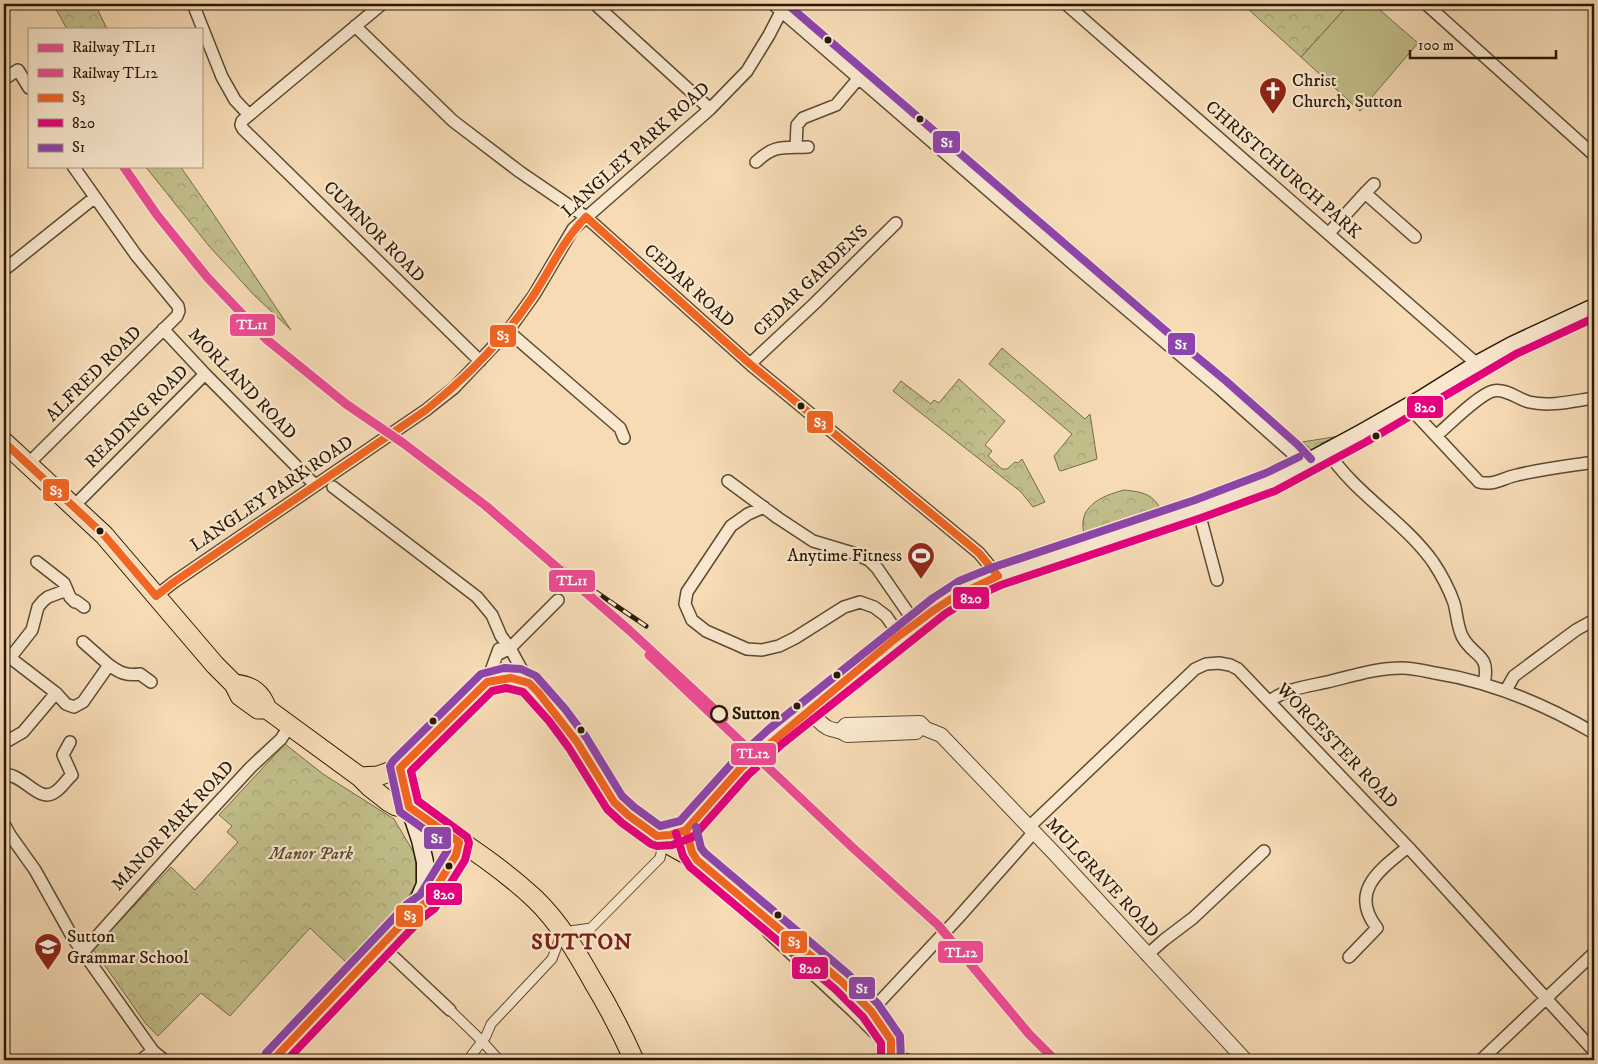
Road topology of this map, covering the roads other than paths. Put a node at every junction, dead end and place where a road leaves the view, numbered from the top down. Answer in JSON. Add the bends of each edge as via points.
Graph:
{"nodes":[{"id":1,"x":193,"y":4,"type":"edge"},
{"id":2,"x":382,"y":4,"type":"edge"},
{"id":3,"x":595,"y":4,"type":"edge"},
{"id":4,"x":1066,"y":4,"type":"edge"},
{"id":5,"x":1426,"y":4,"type":"edge"},
{"id":6,"x":779,"y":6,"type":"edge"},
{"id":7,"x":355,"y":26,"type":"junction"},
{"id":8,"x":4,"y":79,"type":"edge"},
{"id":9,"x":858,"y":79,"type":"junction"},
{"id":10,"x":28,"y":86,"type":"edge"},
{"id":11,"x":710,"y":109,"type":"junction"},
{"id":12,"x":250,"y":115,"type":"junction"},
{"id":13,"x":1594,"y":155,"type":"edge"},
{"id":14,"x":756,"y":162,"type":"dead end"},
{"id":15,"x":74,"y":168,"type":"edge"},
{"id":16,"x":1359,"y":182,"type":"dead end"},
{"id":17,"x":1369,"y":189,"type":"junction"},
{"id":18,"x":94,"y":198,"type":"junction"},
{"id":19,"x":586,"y":217,"type":"junction"},
{"id":20,"x":896,"y":223,"type":"dead end"},
{"id":21,"x":1329,"y":233,"type":"junction"},
{"id":22,"x":1415,"y":237,"type":"dead end"},
{"id":23,"x":4,"y":270,"type":"edge"},
{"id":24,"x":1594,"y":307,"type":"edge"},
{"id":25,"x":164,"y":329,"type":"junction"},
{"id":26,"x":508,"y":331,"type":"junction"},
{"id":27,"x":480,"y":361,"type":"junction"},
{"id":28,"x":750,"y":364,"type":"junction"},
{"id":29,"x":1477,"y":364,"type":"junction"},
{"id":30,"x":205,"y":374,"type":"junction"},
{"id":31,"x":1594,"y":398,"type":"edge"},
{"id":32,"x":1408,"y":406,"type":"junction"},
{"id":33,"x":1436,"y":436,"type":"junction"},
{"id":34,"x":624,"y":438,"type":"dead end"},
{"id":35,"x":4,"y":442,"type":"edge"},
{"id":36,"x":1328,"y":452,"type":"junction"},
{"id":37,"x":1594,"y":462,"type":"edge"},
{"id":38,"x":28,"y":464,"type":"junction"},
{"id":39,"x":1303,"y":466,"type":"junction"},
{"id":40,"x":728,"y":481,"type":"dead end"},
{"id":41,"x":316,"y":485,"type":"junction"},
{"id":42,"x":333,"y":487,"type":"dead end"},
{"id":43,"x":74,"y":506,"type":"junction"},
{"id":44,"x":764,"y":507,"type":"junction"},
{"id":45,"x":1198,"y":509,"type":"junction"},
{"id":46,"x":37,"y":562,"type":"dead end"},
{"id":47,"x":998,"y":576,"type":"junction"},
{"id":48,"x":1217,"y":580,"type":"dead end"},
{"id":49,"x":67,"y":590,"type":"junction"},
{"id":50,"x":156,"y":596,"type":"junction"},
{"id":51,"x":558,"y":600,"type":"dead end"},
{"id":52,"x":84,"y":607,"type":"dead end"},
{"id":53,"x":1594,"y":620,"type":"edge"},
{"id":54,"x":915,"y":623,"type":"junction"},
{"id":55,"x":501,"y":636,"type":"junction"},
{"id":56,"x":900,"y":636,"type":"junction"},
{"id":57,"x":83,"y":642,"type":"dead end"},
{"id":58,"x":510,"y":648,"type":"junction"},
{"id":59,"x":7,"y":655,"type":"edge"},
{"id":60,"x":498,"y":655,"type":"junction"},
{"id":61,"x":109,"y":665,"type":"junction"},
{"id":62,"x":151,"y":682,"type":"dead end"},
{"id":63,"x":487,"y":682,"type":"junction"},
{"id":64,"x":529,"y":683,"type":"junction"},
{"id":65,"x":1484,"y":684,"type":"junction"},
{"id":66,"x":1506,"y":690,"type":"junction"},
{"id":67,"x":56,"y":693,"type":"junction"},
{"id":68,"x":1270,"y":701,"type":"junction"},
{"id":69,"x":814,"y":707,"type":"junction"},
{"id":70,"x":290,"y":725,"type":"junction"},
{"id":71,"x":1594,"y":733,"type":"edge"},
{"id":72,"x":70,"y":742,"type":"dead end"},
{"id":73,"x":4,"y":743,"type":"edge"},
{"id":74,"x":400,"y":768,"type":"junction"},
{"id":75,"x":4,"y":774,"type":"edge"},
{"id":76,"x":360,"y":777,"type":"junction"},
{"id":77,"x":409,"y":807,"type":"junction"},
{"id":78,"x":4,"y":824,"type":"edge"},
{"id":79,"x":686,"y":830,"type":"junction"},
{"id":80,"x":1032,"y":830,"type":"junction"},
{"id":81,"x":657,"y":836,"type":"junction"},
{"id":82,"x":7,"y":839,"type":"edge"},
{"id":83,"x":1408,"y":847,"type":"junction"},
{"id":84,"x":1264,"y":852,"type":"dead end"},
{"id":85,"x":697,"y":860,"type":"junction"},
{"id":86,"x":568,"y":939,"type":"junction"},
{"id":87,"x":382,"y":946,"type":"junction"},
{"id":88,"x":83,"y":952,"type":"junction"},
{"id":89,"x":1594,"y":953,"type":"edge"},
{"id":90,"x":1147,"y":955,"type":"junction"},
{"id":91,"x":1349,"y":957,"type":"dead end"},
{"id":92,"x":1545,"y":999,"type":"junction"},
{"id":93,"x":450,"y":1010,"type":"joint"},
{"id":94,"x":862,"y":1011,"type":"junction"},
{"id":95,"x":874,"y":1032,"type":"dead end"},
{"id":96,"x":482,"y":1041,"type":"junction"},
{"id":97,"x":153,"y":1051,"type":"junction"},
{"id":98,"x":1594,"y":1051,"type":"edge"},
{"id":99,"x":897,"y":1059,"type":"edge"},
{"id":100,"x":141,"y":1060,"type":"edge"},
{"id":101,"x":164,"y":1060,"type":"edge"},
{"id":102,"x":273,"y":1060,"type":"edge"},
{"id":103,"x":468,"y":1060,"type":"edge"},
{"id":104,"x":499,"y":1060,"type":"edge"},
{"id":105,"x":634,"y":1060,"type":"edge"},
{"id":106,"x":1246,"y":1060,"type":"edge"},
{"id":107,"x":1481,"y":1060,"type":"edge"}],
"edges":[{"from":1,"to":12,"type":"street","via":[[222,77]]},
{"from":2,"to":7,"type":"street"},
{"from":3,"to":11,"type":"street"},
{"from":4,"to":21,"type":"street","name":"CHRISTCHURCH PARK"},
{"from":5,"to":13,"type":"street"},
{"from":6,"to":9,"type":"street"},
{"from":6,"to":11,"type":"street","name":"LANGLEY PARK ROAD","via":[[769,35],[747,72]]},
{"from":7,"to":12,"type":"street"},
{"from":7,"to":19,"type":"street","name":"CEDAR ROAD","via":[[470,135]]},
{"from":8,"to":10,"type":"street","via":[[18,70]]},
{"from":9,"to":14,"type":"street","via":[[836,105],[803,118],[797,125],[802,147],[776,147]]},
{"from":9,"to":39,"type":"street","via":[[1219,388]]},
{"from":11,"to":19,"type":"street","name":"LANGLEY PARK ROAD"},
{"from":12,"to":27,"type":"street","name":"CUMNOR ROAD","via":[[242,121],[242,129]]},
{"from":15,"to":18,"type":"street"},
{"from":16,"to":17,"type":"street"},
{"from":17,"to":21,"type":"street"},
{"from":17,"to":22,"type":"street","via":[[1404,220]]},
{"from":18,"to":23,"type":"street"},
{"from":18,"to":25,"type":"street","name":"ALFRED ROAD","via":[[178,306],[177,316]]},
{"from":19,"to":26,"type":"street","name":"LANGLEY PARK ROAD","via":[[573,229],[534,295]]},
{"from":19,"to":28,"type":"street","name":"CEDAR ROAD"},
{"from":20,"to":28,"type":"street","name":"CEDAR GARDENS"},
{"from":21,"to":29,"type":"street","name":"CHRISTCHURCH PARK"},
{"from":24,"to":29,"type":"main road"},
{"from":25,"to":30,"type":"street","name":"MORLAND ROAD"},
{"from":25,"to":38,"type":"street","name":"ALFRED ROAD"},
{"from":26,"to":27,"type":"street","name":"LANGLEY PARK ROAD"},
{"from":26,"to":34,"type":"street","via":[[620,428]]},
{"from":27,"to":41,"type":"street","name":"LANGLEY PARK ROAD","via":[[454,388],[426,410]]},
{"from":28,"to":47,"type":"street","name":"CEDAR ROAD","via":[[965,540]]},
{"from":29,"to":32,"type":"main road"},
{"from":30,"to":41,"type":"street","name":"MORLAND ROAD"},
{"from":30,"to":43,"type":"street","name":"READING ROAD"},
{"from":31,"to":33,"type":"street","via":[[1540,404],[1495,390],[1481,397]]},
{"from":32,"to":33,"type":"street"},
{"from":32,"to":36,"type":"main road"},
{"from":33,"to":37,"type":"street","via":[[1479,482],[1487,484]]},
{"from":35,"to":38,"type":"highway"},
{"from":36,"to":39,"type":"main road"},
{"from":36,"to":65,"type":"street","via":[[1439,571],[1453,602],[1463,638],[1483,659]]},
{"from":38,"to":43,"type":"highway"},
{"from":39,"to":45,"type":"main road"},
{"from":40,"to":44,"type":"street"},
{"from":41,"to":50,"type":"street","name":"LANGLEY PARK ROAD"},
{"from":42,"to":55,"type":"street","via":[[477,597],[492,615]]},
{"from":43,"to":50,"type":"highway","via":[[104,535]]},
{"from":44,"to":54,"type":"street","via":[[813,541],[869,560]]},
{"from":44,"to":56,"type":"street","via":[[731,526],[687,592],[685,604],[692,620],[706,631],[746,649],[762,650],[787,643],[844,607],[860,602],[886,616]]},
{"from":45,"to":47,"type":"main road"},
{"from":45,"to":48,"type":"street"},
{"from":46,"to":49,"type":"street","via":[[64,583]]},
{"from":47,"to":54,"type":"main road","via":[[950,598]]},
{"from":49,"to":52,"type":"street","via":[[74,602]]},
{"from":49,"to":59,"type":"street","via":[[43,601],[38,607],[32,630]]},
{"from":50,"to":70,"type":"highway","via":[[234,684],[240,696]]},
{"from":51,"to":58,"type":"street"},
{"from":53,"to":66,"type":"street","via":[[1514,676]]},
{"from":54,"to":56,"type":"main road"},
{"from":55,"to":58,"type":"street"},
{"from":55,"to":60,"type":"street"},
{"from":56,"to":69,"type":"main road"},
{"from":57,"to":61,"type":"street"},
{"from":58,"to":60,"type":"street"},
{"from":58,"to":64,"type":"street"},
{"from":59,"to":67,"type":"street"},
{"from":60,"to":63,"type":"street"},
{"from":61,"to":62,"type":"street","via":[[121,673],[140,674]]},
{"from":61,"to":67,"type":"street","via":[[78,706],[70,707]]},
{"from":63,"to":64,"type":"highway","via":[[512,678]]},
{"from":63,"to":74,"type":"highway"},
{"from":64,"to":81,"type":"highway","via":[[577,742],[614,802]]},
{"from":65,"to":66,"type":"street"},
{"from":65,"to":68,"type":"street","via":[[1396,668],[1301,688]]},
{"from":66,"to":71,"type":"street","via":[[1559,713]]},
{"from":67,"to":73,"type":"street","via":[[22,732]]},
{"from":68,"to":80,"type":"street","name":"WORCESTER ROAD","via":[[1235,667],[1219,663],[1198,667]]},
{"from":68,"to":83,"type":"street","name":"WORCESTER ROAD"},
{"from":69,"to":79,"type":"main road","via":[[741,768]]},
{"from":69,"to":80,"type":"street","name":"MULGRAVE ROAD","via":[[824,726],[847,734],[920,732],[926,729],[941,735]]},
{"from":70,"to":76,"type":"highway"},
{"from":70,"to":88,"type":"street","name":"MANOR PARK ROAD"},
{"from":72,"to":75,"type":"street","via":[[63,755],[72,775],[54,794],[39,794],[20,779]]},
{"from":74,"to":76,"type":"highway","via":[[378,776]]},
{"from":74,"to":77,"type":"highway"},
{"from":76,"to":77,"type":"highway","via":[[389,802]]},
{"from":77,"to":86,"type":"highway","via":[[516,883],[552,916]]},
{"from":77,"to":87,"type":"main road","via":[[424,855],[425,884],[414,911]]},
{"from":78,"to":82,"type":"street"},
{"from":79,"to":81,"type":"main road"},
{"from":79,"to":85,"type":"main road"},
{"from":80,"to":90,"type":"street","name":"MULGRAVE ROAD"},
{"from":80,"to":94,"type":"street","name":"WORCESTER ROAD","via":[[931,947]]},
{"from":81,"to":85,"type":"highway"},
{"from":81,"to":86,"type":"street","via":[[662,849],[660,858],[591,928],[570,930]]},
{"from":82,"to":88,"type":"street","via":[[35,870]]},
{"from":83,"to":91,"type":"street","via":[[1381,869],[1370,884],[1366,896],[1368,913],[1377,928]]},
{"from":83,"to":92,"type":"street","name":"WORCESTER ROAD"},
{"from":84,"to":90,"type":"street","via":[[1194,918]]},
{"from":85,"to":94,"type":"highway","via":[[754,907],[801,955],[842,982]]},
{"from":86,"to":96,"type":"street","via":[[558,942],[552,959],[491,1024]]},
{"from":86,"to":105,"type":"highway","via":[[621,1030]]},
{"from":87,"to":93,"type":"street"},
{"from":87,"to":102,"type":"main road"},
{"from":88,"to":97,"type":"street"},
{"from":89,"to":92,"type":"street"},
{"from":90,"to":106,"type":"street","name":"MULGRAVE ROAD"},
{"from":92,"to":98,"type":"street","name":"WORCESTER ROAD"},
{"from":92,"to":107,"type":"street"},
{"from":93,"to":96,"type":"street"},
{"from":94,"to":95,"type":"street"},
{"from":94,"to":99,"type":"highway","via":[[891,1040]]},
{"from":96,"to":103,"type":"street"},
{"from":96,"to":104,"type":"street"},
{"from":97,"to":100,"type":"street"},
{"from":97,"to":101,"type":"street"}]}
